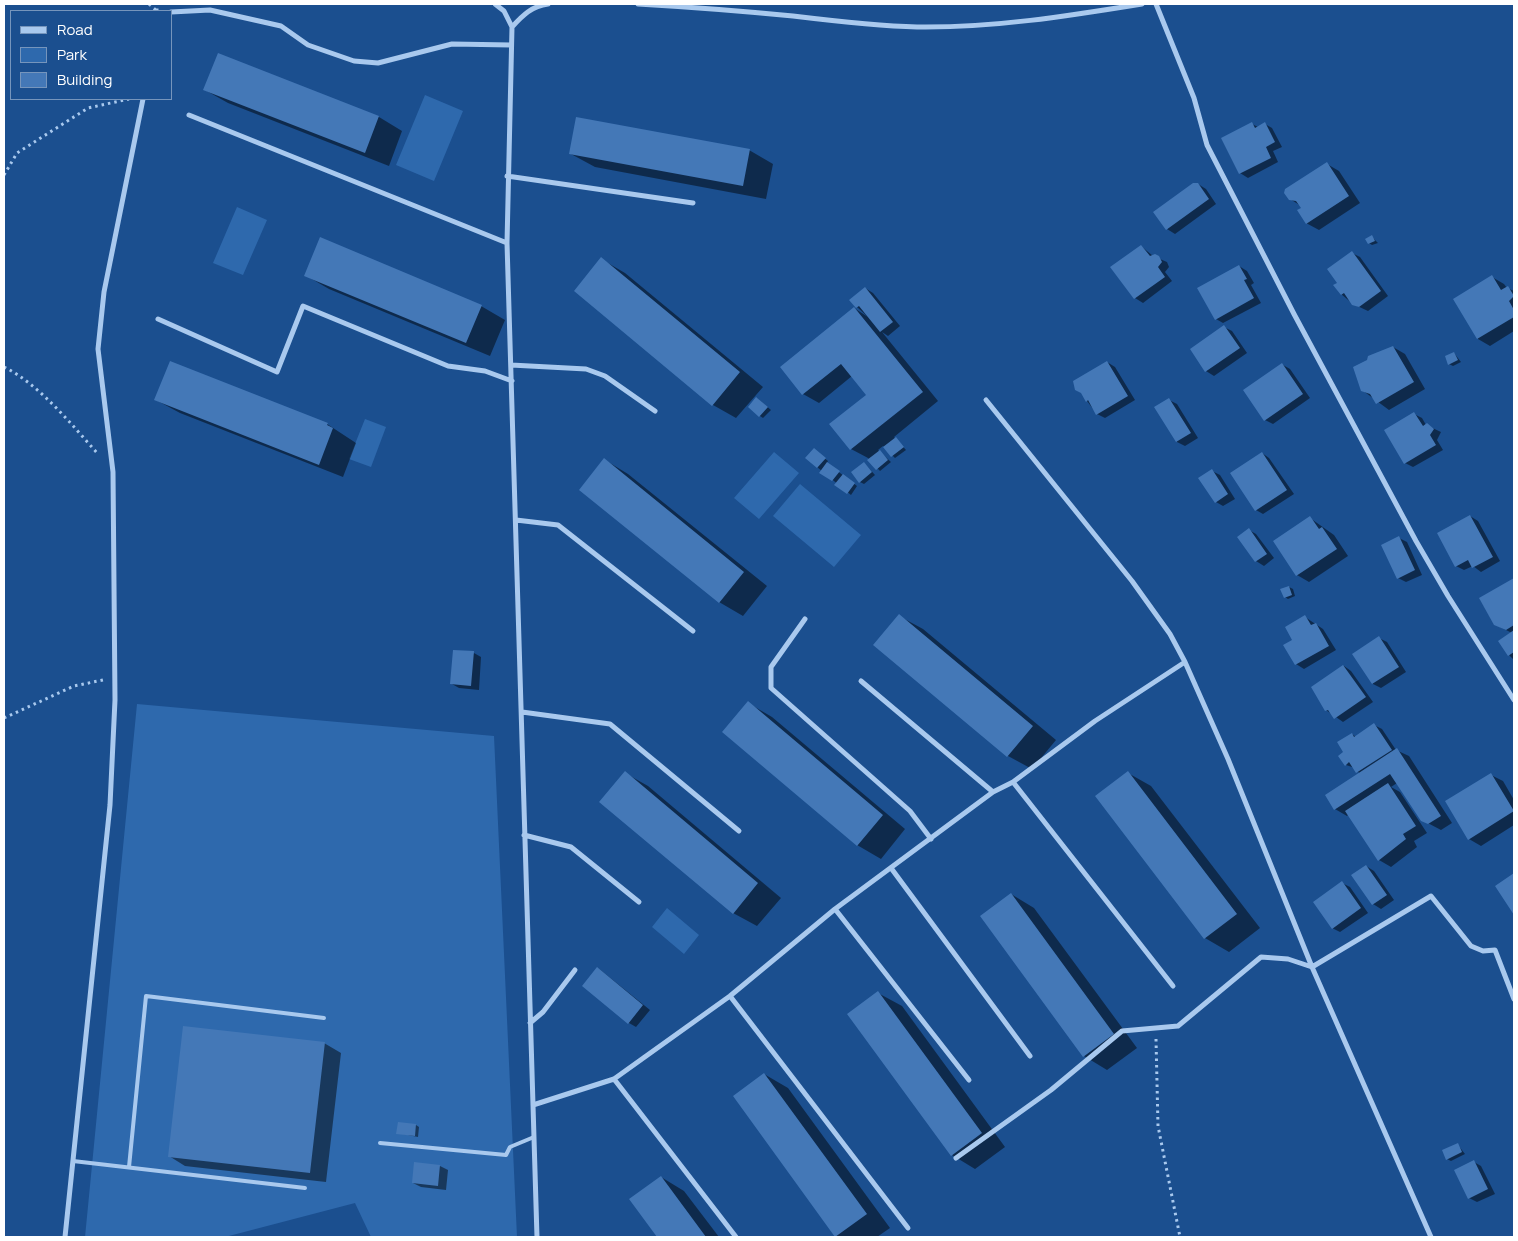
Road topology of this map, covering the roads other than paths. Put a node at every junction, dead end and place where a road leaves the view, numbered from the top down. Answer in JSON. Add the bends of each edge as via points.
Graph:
{"nodes":[{"id":1,"x":495,"y":4,"type":"edge"},
{"id":2,"x":539,"y":4,"type":"edge"},
{"id":3,"x":548,"y":4,"type":"edge"},
{"id":4,"x":638,"y":4,"type":"edge"},
{"id":5,"x":1142,"y":4,"type":"edge"},
{"id":6,"x":1156,"y":4,"type":"edge"},
{"id":7,"x":172,"y":12,"type":"edge"},
{"id":8,"x":512,"y":27,"type":"junction"},
{"id":9,"x":511,"y":45,"type":"junction"},
{"id":10,"x":143,"y":100,"type":"edge"},
{"id":11,"x":189,"y":116,"type":"dead end"},
{"id":12,"x":507,"y":176,"type":"junction"},
{"id":13,"x":693,"y":203,"type":"dead end"},
{"id":14,"x":507,"y":243,"type":"junction"},
{"id":15,"x":158,"y":319,"type":"dead end"},
{"id":16,"x":512,"y":365,"type":"junction"},
{"id":17,"x":512,"y":381,"type":"junction"},
{"id":18,"x":986,"y":400,"type":"dead end"},
{"id":19,"x":655,"y":411,"type":"dead end"},
{"id":20,"x":516,"y":520,"type":"junction"},
{"id":21,"x":805,"y":619,"type":"dead end"},
{"id":22,"x":693,"y":631,"type":"dead end"},
{"id":23,"x":1185,"y":662,"type":"junction"},
{"id":24,"x":861,"y":681,"type":"dead end"},
{"id":25,"x":1514,"y":700,"type":"edge"},
{"id":26,"x":522,"y":712,"type":"junction"},
{"id":27,"x":1013,"y":782,"type":"junction"},
{"id":28,"x":993,"y":792,"type":"junction"},
{"id":29,"x":740,"y":832,"type":"dead end"},
{"id":30,"x":524,"y":835,"type":"junction"},
{"id":31,"x":931,"y":838,"type":"junction"},
{"id":32,"x":891,"y":868,"type":"junction"},
{"id":33,"x":639,"y":902,"type":"dead end"},
{"id":34,"x":835,"y":909,"type":"junction"},
{"id":35,"x":1312,"y":967,"type":"junction"},
{"id":36,"x":575,"y":970,"type":"dead end"},
{"id":37,"x":1173,"y":986,"type":"dead end"},
{"id":38,"x":730,"y":996,"type":"junction"},
{"id":39,"x":1514,"y":999,"type":"edge"},
{"id":40,"x":324,"y":1018,"type":"dead end"},
{"id":41,"x":530,"y":1023,"type":"junction"},
{"id":42,"x":1030,"y":1056,"type":"dead end"},
{"id":43,"x":614,"y":1079,"type":"junction"},
{"id":44,"x":969,"y":1080,"type":"dead end"},
{"id":45,"x":533,"y":1105,"type":"junction"},
{"id":46,"x":534,"y":1136,"type":"junction"},
{"id":47,"x":380,"y":1143,"type":"dead end"},
{"id":48,"x":956,"y":1158,"type":"dead end"},
{"id":49,"x":73,"y":1161,"type":"junction"},
{"id":50,"x":129,"y":1167,"type":"junction"},
{"id":51,"x":305,"y":1188,"type":"dead end"},
{"id":52,"x":908,"y":1228,"type":"dead end"},
{"id":53,"x":65,"y":1237,"type":"edge"},
{"id":54,"x":537,"y":1237,"type":"edge"},
{"id":55,"x":736,"y":1237,"type":"edge"},
{"id":56,"x":1431,"y":1237,"type":"edge"}],
"edges":[{"from":1,"to":8,"type":"street","via":[[504,11]]},
{"from":2,"to":3,"type":"street"},
{"from":2,"to":8,"type":"street"},
{"from":4,"to":5,"type":"street","via":[[850,24],[918,27],[1044,19]]},
{"from":6,"to":25,"type":"street","via":[[1194,98],[1207,145],[1434,573]]},
{"from":7,"to":9,"type":"street","via":[[210,10],[281,26],[308,45],[354,60],[378,63],[452,44]]},
{"from":8,"to":9,"type":"street"},
{"from":9,"to":12,"type":"street"},
{"from":10,"to":49,"type":"street","via":[[104,292],[98,349],[112,472],[115,678],[110,805]]},
{"from":11,"to":14,"type":"street"},
{"from":12,"to":13,"type":"street"},
{"from":12,"to":14,"type":"street"},
{"from":14,"to":16,"type":"street"},
{"from":15,"to":17,"type":"street","via":[[277,372],[303,306],[448,366],[485,372]]},
{"from":16,"to":17,"type":"street"},
{"from":16,"to":19,"type":"street","via":[[586,368],[605,376]]},
{"from":17,"to":20,"type":"street"},
{"from":18,"to":23,"type":"street","via":[[1132,581],[1170,634]]},
{"from":20,"to":22,"type":"street","via":[[558,525]]},
{"from":20,"to":26,"type":"street"},
{"from":21,"to":31,"type":"street","via":[[771,666],[771,688],[910,811]]},
{"from":23,"to":27,"type":"street"},
{"from":23,"to":35,"type":"street"},
{"from":24,"to":28,"type":"street"},
{"from":26,"to":29,"type":"street","via":[[610,724]]},
{"from":26,"to":30,"type":"street"},
{"from":27,"to":28,"type":"street"},
{"from":27,"to":37,"type":"street"},
{"from":28,"to":31,"type":"street"},
{"from":30,"to":33,"type":"street","via":[[571,847]]},
{"from":30,"to":41,"type":"street"},
{"from":31,"to":32,"type":"street"},
{"from":32,"to":34,"type":"street"},
{"from":32,"to":42,"type":"street"},
{"from":34,"to":38,"type":"street"},
{"from":34,"to":44,"type":"street"},
{"from":35,"to":39,"type":"street","via":[[1431,896],[1471,946],[1483,951],[1495,950]]},
{"from":35,"to":48,"type":"street","via":[[1288,958],[1261,957],[1178,1026],[1122,1031],[1051,1090]]},
{"from":35,"to":56,"type":"street"},
{"from":36,"to":41,"type":"street","via":[[543,1012]]},
{"from":38,"to":43,"type":"street"},
{"from":38,"to":52,"type":"street"},
{"from":40,"to":50,"type":"lane","via":[[146,996]]},
{"from":41,"to":45,"type":"street"},
{"from":43,"to":45,"type":"street"},
{"from":43,"to":55,"type":"street"},
{"from":45,"to":46,"type":"street"},
{"from":46,"to":47,"type":"lane","via":[[510,1147],[506,1155]]},
{"from":46,"to":54,"type":"street"},
{"from":49,"to":50,"type":"lane"},
{"from":49,"to":53,"type":"street"},
{"from":50,"to":51,"type":"lane"}]}
